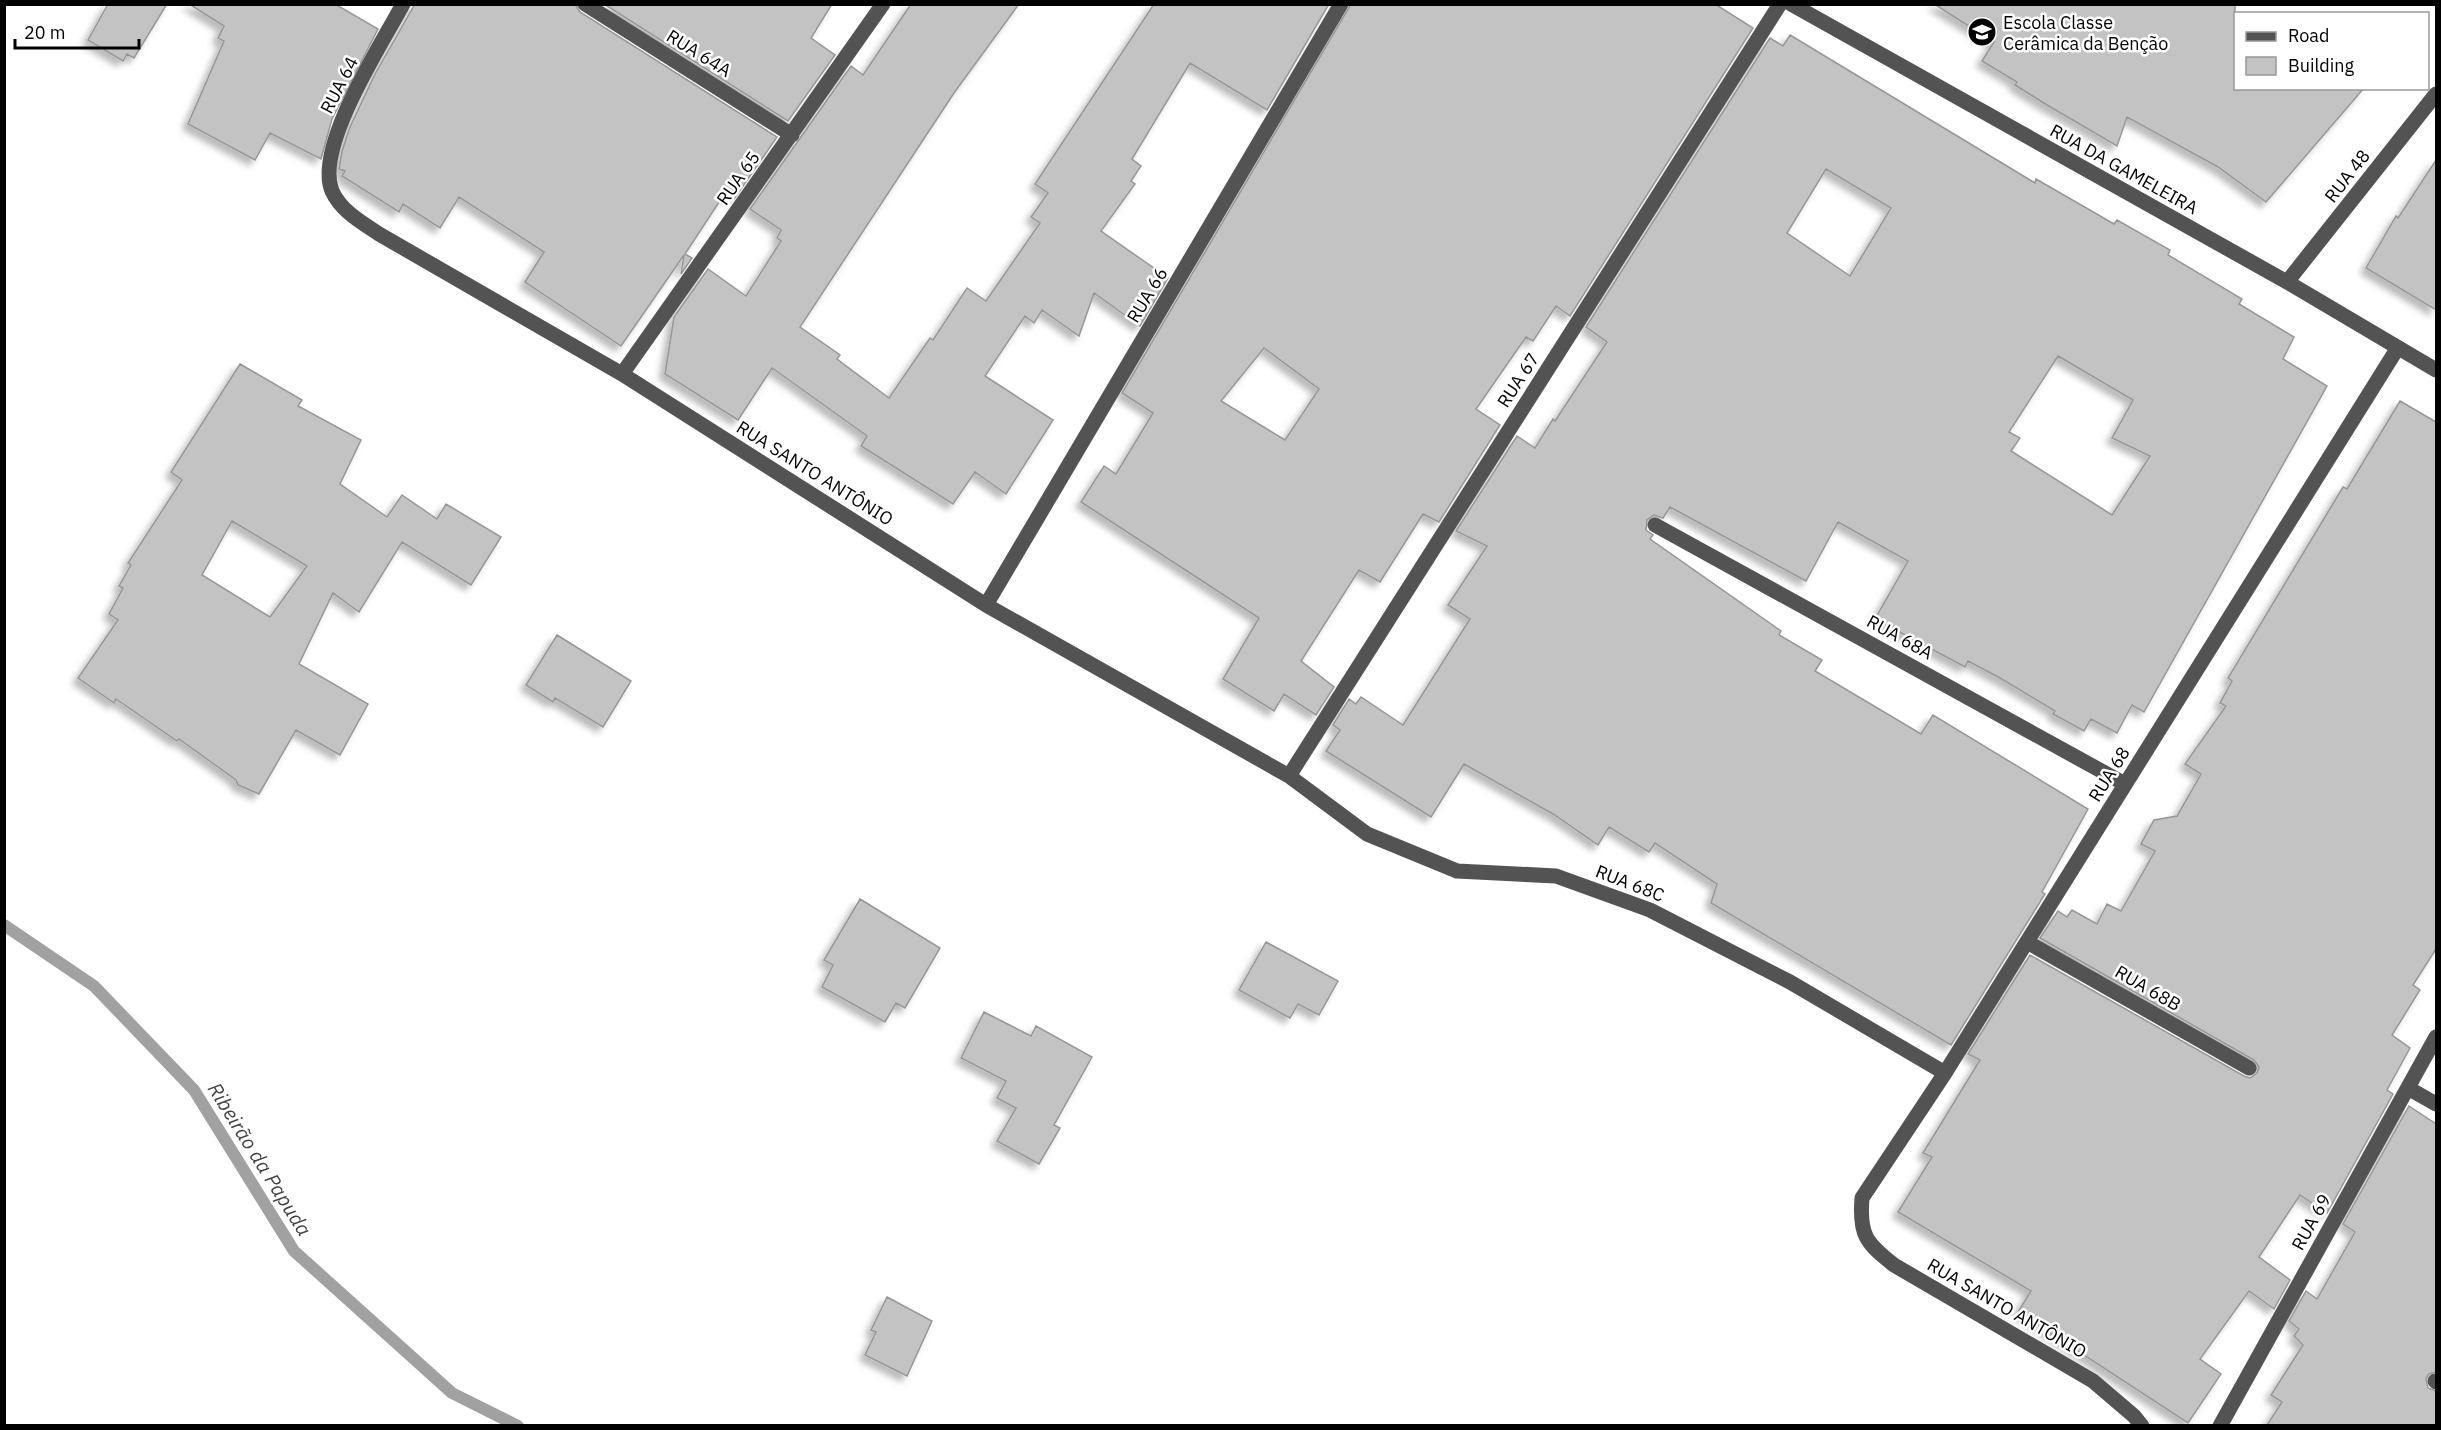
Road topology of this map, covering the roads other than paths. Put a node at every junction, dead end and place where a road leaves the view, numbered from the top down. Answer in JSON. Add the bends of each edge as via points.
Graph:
{"nodes":[{"id":1,"x":403,"y":4,"type":"edge"},
{"id":2,"x":585,"y":4,"type":"edge"},
{"id":3,"x":883,"y":4,"type":"edge"},
{"id":4,"x":1341,"y":4,"type":"edge"},
{"id":5,"x":1780,"y":4,"type":"edge"},
{"id":6,"x":1791,"y":4,"type":"edge"},
{"id":7,"x":2436,"y":94,"type":"edge"},
{"id":8,"x":792,"y":135,"type":"junction"},
{"id":9,"x":332,"y":190,"type":"joint"},
{"id":10,"x":2287,"y":282,"type":"junction"},
{"id":11,"x":2397,"y":349,"type":"junction"},
{"id":12,"x":2436,"y":370,"type":"edge"},
{"id":13,"x":622,"y":374,"type":"junction"},
{"id":14,"x":1655,"y":525,"type":"dead end"},
{"id":15,"x":986,"y":605,"type":"junction"},
{"id":16,"x":1289,"y":776,"type":"junction"},
{"id":17,"x":2125,"y":784,"type":"junction"},
{"id":18,"x":2027,"y":942,"type":"junction"},
{"id":19,"x":2436,"y":1037,"type":"edge"},
{"id":20,"x":2249,"y":1068,"type":"dead end"},
{"id":21,"x":1945,"y":1073,"type":"junction"},
{"id":22,"x":2408,"y":1088,"type":"junction"},
{"id":23,"x":2436,"y":1104,"type":"edge"},
{"id":24,"x":1860,"y":1221,"type":"joint"},
{"id":25,"x":2142,"y":1425,"type":"edge"},
{"id":26,"x":2220,"y":1425,"type":"edge"}],
"edges":[{"from":1,"to":9,"type":"street","name":"RUA 64","via":[[341,121],[330,160]]},
{"from":2,"to":8,"type":"street","name":"RUA 64A"},
{"from":3,"to":8,"type":"street","name":"RUA 65"},
{"from":4,"to":15,"type":"street","name":"RUA 66"},
{"from":5,"to":16,"type":"street","name":"RUA 67"},
{"from":6,"to":10,"type":"street","name":"RUA DA GAMELEIRA"},
{"from":7,"to":10,"type":"street","name":"RUA 48"},
{"from":8,"to":13,"type":"street","name":"RUA 65"},
{"from":9,"to":13,"type":"street","name":"RUA SANTO ANTÔNIO","via":[[347,213],[379,234]]},
{"from":10,"to":11,"type":"street","name":"RUA DA GAMELEIRA"},
{"from":11,"to":12,"type":"street","name":"RUA DA GAMELEIRA"},
{"from":11,"to":17,"type":"street","name":"RUA 68"},
{"from":13,"to":15,"type":"street","name":"RUA SANTO ANTÔNIO"},
{"from":14,"to":17,"type":"street","name":"RUA 68A"},
{"from":15,"to":16,"type":"street","name":"RUA SANTO ANTÔNIO"},
{"from":16,"to":21,"type":"street","name":"RUA 68C","via":[[1367,834],[1457,871],[1556,876],[1650,910],[1790,982]]},
{"from":17,"to":18,"type":"street","name":"RUA 68"},
{"from":18,"to":20,"type":"street","name":"RUA 68B"},
{"from":18,"to":21,"type":"street","name":"RUA 68"},
{"from":19,"to":22,"type":"street","name":"RUA 69"},
{"from":21,"to":24,"type":"street","name":"RUA 68","via":[[1862,1198]]},
{"from":22,"to":23,"type":"street"},
{"from":22,"to":26,"type":"street","name":"RUA 69"},
{"from":24,"to":25,"type":"street","name":"RUA SANTO ANTÔNIO","via":[[1871,1246],[1894,1265],[2093,1380]]}]}
